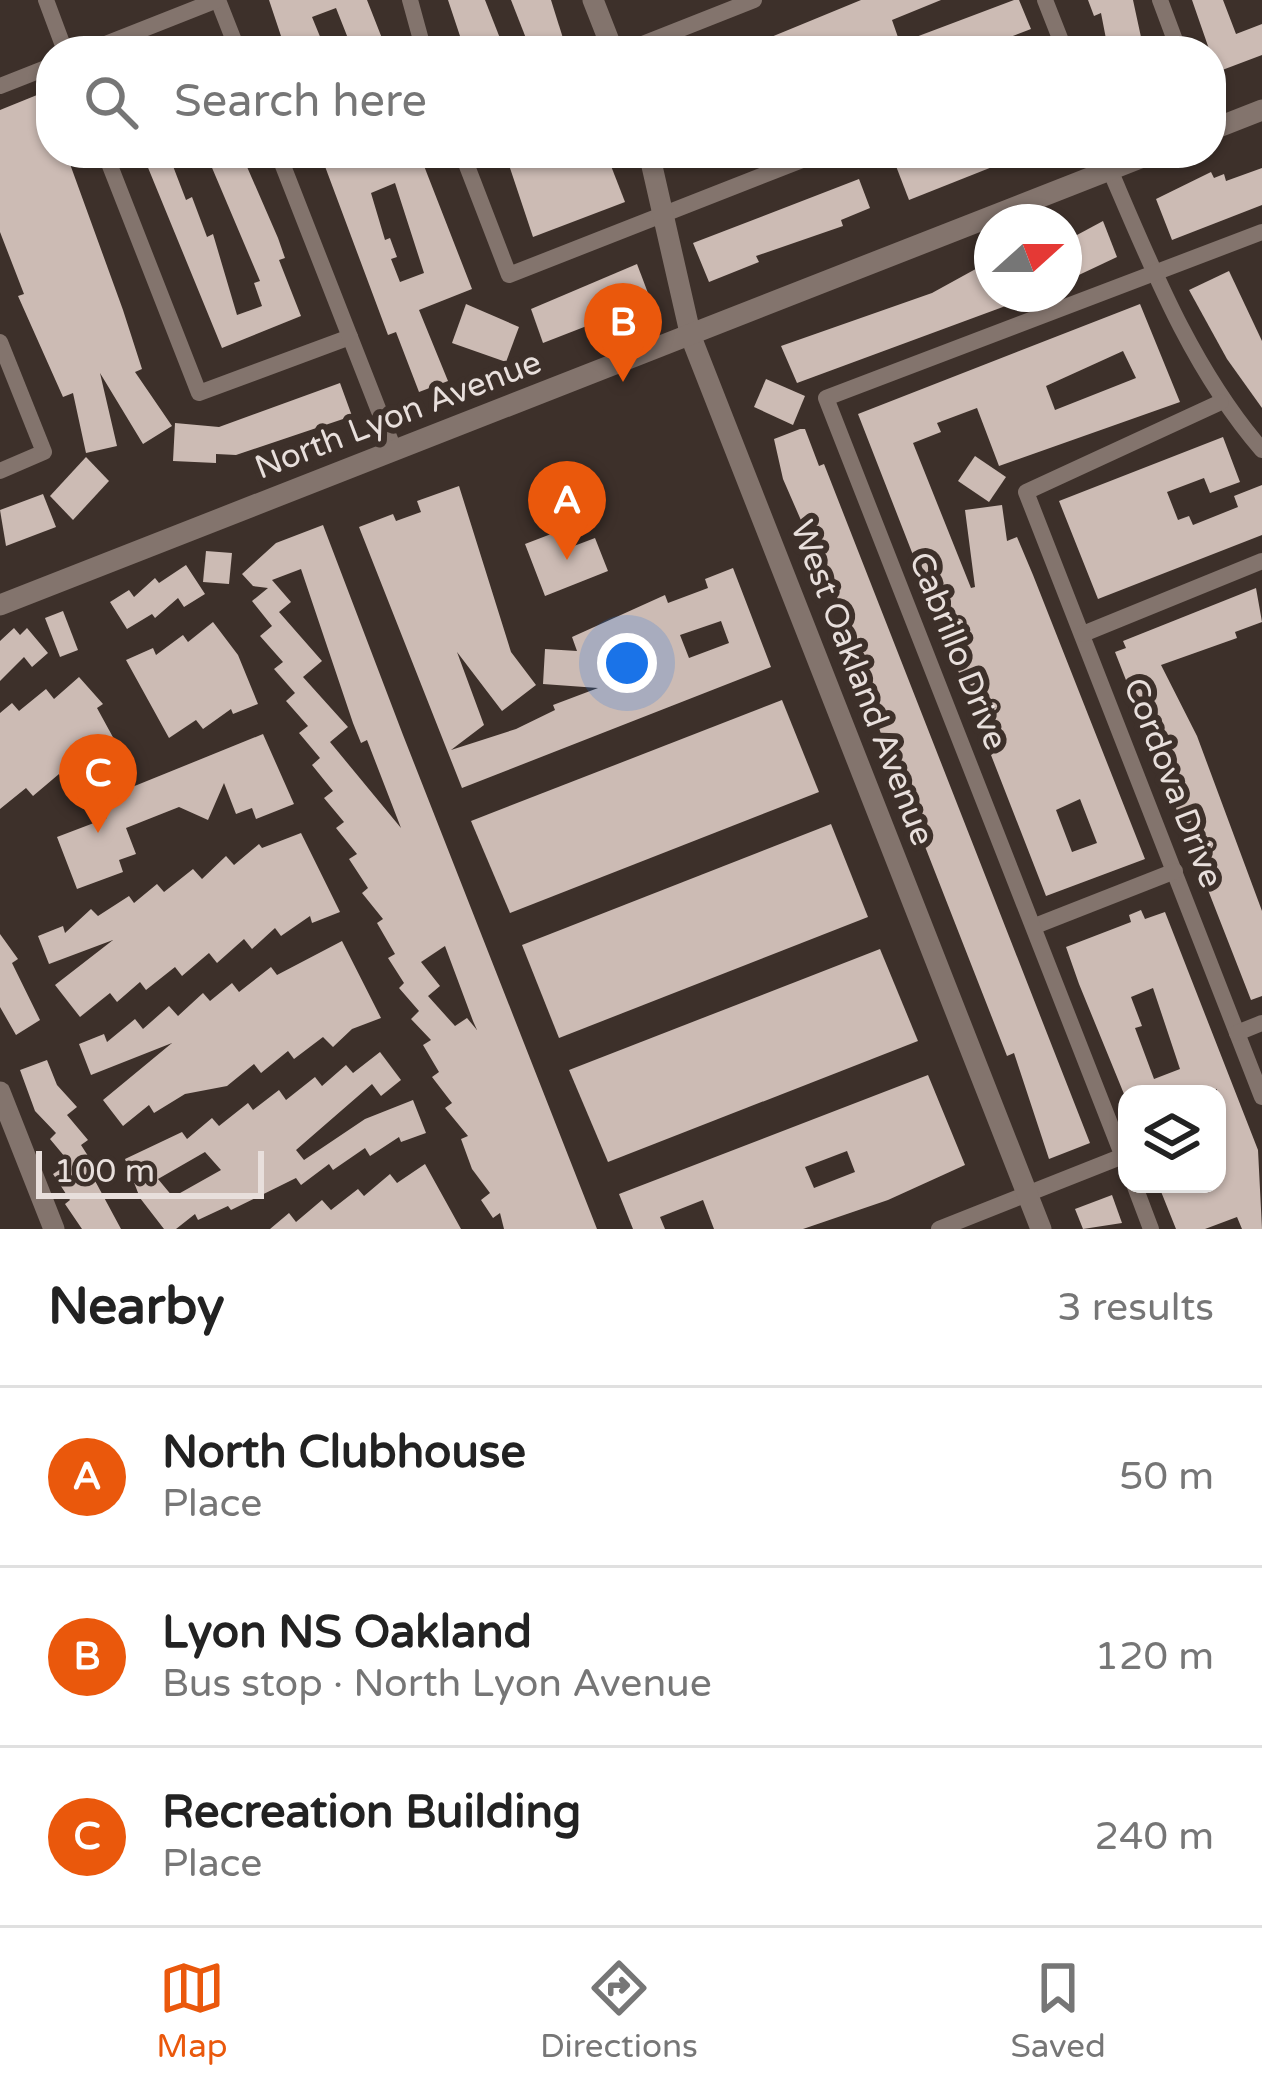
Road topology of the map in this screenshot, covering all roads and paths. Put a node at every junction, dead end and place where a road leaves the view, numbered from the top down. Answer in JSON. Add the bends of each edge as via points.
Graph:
{"nodes":[{"id":1,"x":46,"y":0,"type":"edge"},
{"id":2,"x":218,"y":0,"type":"edge"},
{"id":3,"x":410,"y":0,"type":"edge"},
{"id":4,"x":593,"y":0,"type":"edge"},
{"id":5,"x":754,"y":0,"type":"edge"},
{"id":6,"x":1045,"y":0,"type":"edge"},
{"id":7,"x":1160,"y":0,"type":"edge"},
{"id":8,"x":59,"y":36,"type":"edge"},
{"id":9,"x":126,"y":36,"type":"edge"},
{"id":10,"x":232,"y":36,"type":"edge"},
{"id":11,"x":420,"y":36,"type":"edge"},
{"id":12,"x":607,"y":36,"type":"edge"},
{"id":13,"x":663,"y":36,"type":"edge"},
{"id":14,"x":1059,"y":36,"type":"edge"},
{"id":15,"x":1173,"y":36,"type":"edge"},
{"id":16,"x":36,"y":72,"type":"edge"},
{"id":17,"x":0,"y":86,"type":"edge"},
{"id":18,"x":1262,"y":110,"type":"edge"},
{"id":19,"x":1226,"y":124,"type":"edge"},
{"id":20,"x":111,"y":168,"type":"edge"},
{"id":21,"x":284,"y":168,"type":"edge"},
{"id":22,"x":469,"y":168,"type":"edge"},
{"id":23,"x":652,"y":168,"type":"edge"},
{"id":24,"x":783,"y":168,"type":"edge"},
{"id":25,"x":1115,"y":168,"type":"edge"},
{"id":26,"x":1110,"y":170,"type":"junction"},
{"id":27,"x":661,"y":217,"type":"junction"},
{"id":28,"x":1262,"y":232,"type":"edge"},
{"id":29,"x":1153,"y":270,"type":"junction"},
{"id":30,"x":350,"y":337,"type":"junction"},
{"id":31,"x":691,"y":337,"type":"junction"},
{"id":32,"x":0,"y":341,"type":"edge"},
{"id":33,"x":1221,"y":402,"type":"junction"},
{"id":34,"x":1262,"y":450,"type":"edge"},
{"id":35,"x":395,"y":452,"type":"junction"},
{"id":36,"x":0,"y":471,"type":"edge"},
{"id":37,"x":1262,"y":561,"type":"edge"},
{"id":38,"x":0,"y":605,"type":"edge"},
{"id":39,"x":1083,"y":634,"type":"junction"},
{"id":40,"x":1175,"y":871,"type":"junction"},
{"id":41,"x":1035,"y":926,"type":"junction"},
{"id":42,"x":1262,"y":1023,"type":"edge"},
{"id":43,"x":1237,"y":1034,"type":"junction"},
{"id":44,"x":0,"y":1092,"type":"edge"},
{"id":45,"x":1262,"y":1097,"type":"edge"},
{"id":46,"x":1118,"y":1143,"type":"edge"},
{"id":47,"x":1118,"y":1164,"type":"edge"},
{"id":48,"x":1137,"y":1193,"type":"edge"},
{"id":49,"x":1028,"y":1196,"type":"junction"},
{"id":50,"x":54,"y":1229,"type":"edge"},
{"id":51,"x":939,"y":1229,"type":"edge"},
{"id":52,"x":1041,"y":1229,"type":"edge"},
{"id":53,"x":1151,"y":1229,"type":"edge"}],
"edges":[{"from":1,"to":8,"type":"street"},
{"from":2,"to":9,"type":"street"},
{"from":2,"to":10,"type":"street"},
{"from":3,"to":11,"type":"street"},
{"from":4,"to":12,"type":"street"},
{"from":5,"to":13,"type":"street"},
{"from":6,"to":14,"type":"street"},
{"from":7,"to":15,"type":"street"},
{"from":16,"to":17,"type":"street"},
{"from":18,"to":19,"type":"street"},
{"from":20,"to":30,"type":"street","via":[[199,393]]},
{"from":21,"to":30,"type":"street"},
{"from":22,"to":27,"type":"street","via":[[509,275]]},
{"from":23,"to":27,"type":"street","name":"West Oakland Avenue"},
{"from":24,"to":27,"type":"street"},
{"from":25,"to":26,"type":"street","name":"North Lyon Avenue"},
{"from":26,"to":29,"type":"street"},
{"from":26,"to":31,"type":"street","name":"North Lyon Avenue"},
{"from":27,"to":31,"type":"street","name":"West Oakland Avenue"},
{"from":28,"to":29,"type":"street"},
{"from":29,"to":33,"type":"street"},
{"from":29,"to":41,"type":"street","name":"Cabrillo Drive","via":[[826,398]]},
{"from":30,"to":35,"type":"street"},
{"from":31,"to":35,"type":"street","name":"North Lyon Avenue"},
{"from":31,"to":49,"type":"street","name":"West Oakland Avenue"},
{"from":32,"to":36,"type":"street","via":[[44,452]]},
{"from":33,"to":34,"type":"street"},
{"from":33,"to":39,"type":"street","name":"Cordova Drive","via":[[1025,492]]},
{"from":35,"to":38,"type":"street","name":"North Lyon Avenue"},
{"from":37,"to":39,"type":"street"},
{"from":39,"to":40,"type":"street","name":"Cordova Drive"},
{"from":40,"to":41,"type":"street"},
{"from":40,"to":43,"type":"street","name":"Cordova Drive"},
{"from":41,"to":46,"type":"street","name":"Cabrillo Drive"},
{"from":42,"to":43,"type":"street"},
{"from":43,"to":45,"type":"street","name":"Cordova Drive"},
{"from":44,"to":50,"type":"street"},
{"from":47,"to":49,"type":"street"},
{"from":48,"to":53,"type":"street"},
{"from":49,"to":51,"type":"street"},
{"from":49,"to":52,"type":"street","name":"West Oakland Avenue"}]}
